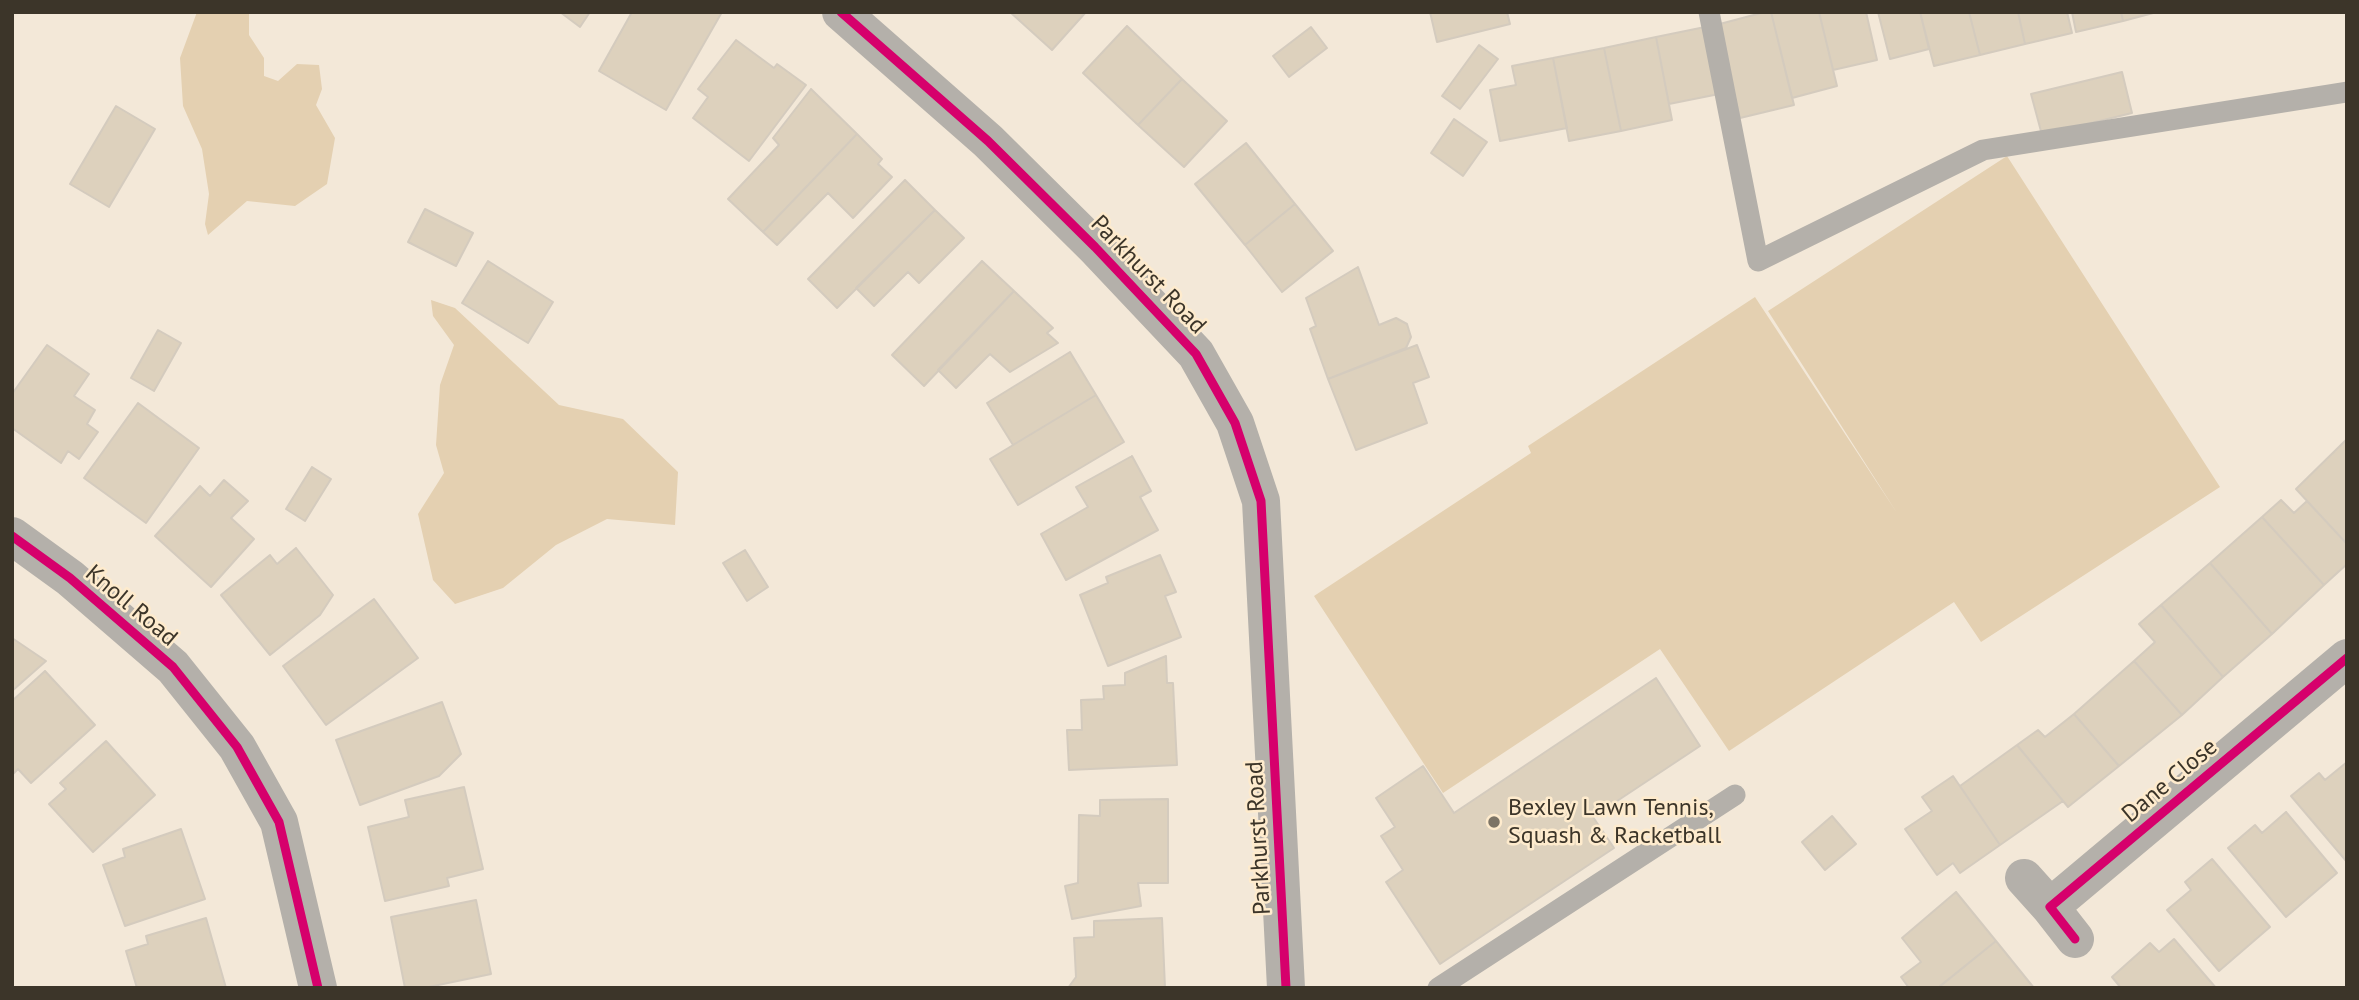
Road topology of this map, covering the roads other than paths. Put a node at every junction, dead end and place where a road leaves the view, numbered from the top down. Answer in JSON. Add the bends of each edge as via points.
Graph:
{"nodes":[{"id":1,"x":841,"y":12,"type":"edge"},
{"id":2,"x":1709,"y":12,"type":"edge"},
{"id":3,"x":2347,"y":92,"type":"edge"},
{"id":4,"x":12,"y":536,"type":"edge"},
{"id":5,"x":2347,"y":658,"type":"edge"},
{"id":6,"x":1735,"y":796,"type":"dead end"},
{"id":7,"x":2024,"y":878,"type":"dead end"},
{"id":8,"x":2050,"y":907,"type":"junction"},
{"id":9,"x":2075,"y":939,"type":"dead end"},
{"id":10,"x":318,"y":988,"type":"edge"},
{"id":11,"x":1286,"y":988,"type":"edge"},
{"id":12,"x":1438,"y":988,"type":"edge"}],
"edges":[{"from":1,"to":11,"type":"street","name":"Parkhurst Road","via":[[988,141],[1095,247],[1196,354],[1235,423],[1261,501]]},
{"from":2,"to":3,"type":"lane","via":[[1758,261],[1983,150]]},
{"from":4,"to":10,"type":"street","name":"Knoll Road","via":[[173,667],[237,747],[279,822]]},
{"from":5,"to":8,"type":"street","name":"Dane Close"},
{"from":6,"to":12,"type":"lane"},
{"from":7,"to":8,"type":"street"},
{"from":8,"to":9,"type":"street"}]}
